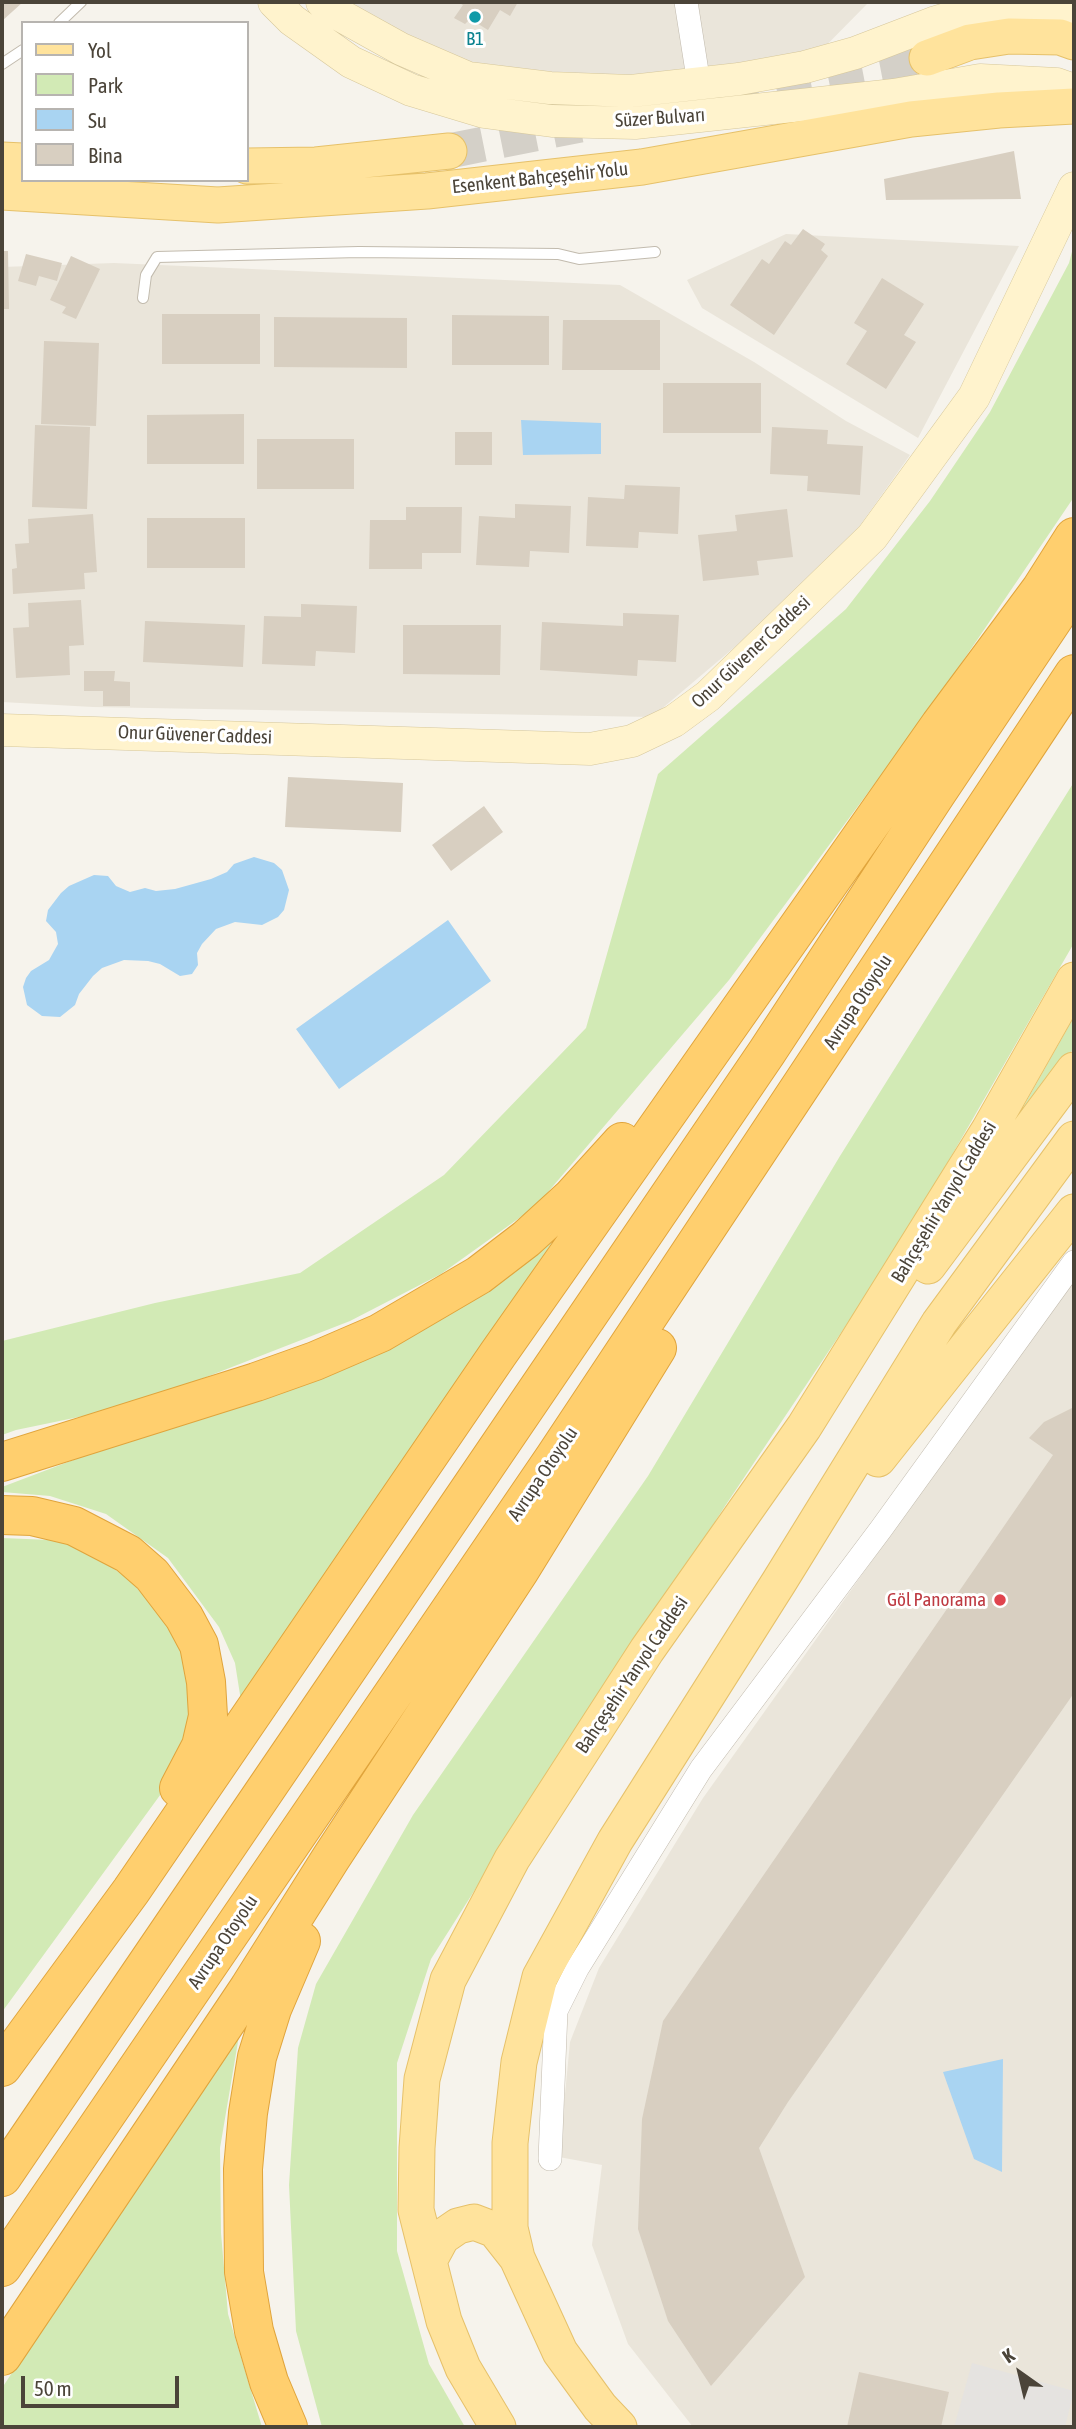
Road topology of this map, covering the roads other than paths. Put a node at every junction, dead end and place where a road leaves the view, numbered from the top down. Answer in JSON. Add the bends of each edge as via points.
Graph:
{"nodes":[{"id":1,"x":80,"y":2,"type":"edge"},
{"id":2,"x":274,"y":2,"type":"edge"},
{"id":3,"x":322,"y":2,"type":"edge"},
{"id":4,"x":686,"y":2,"type":"edge"},
{"id":5,"x":1074,"y":17,"type":"edge"},
{"id":6,"x":61,"y":21,"type":"edge"},
{"id":7,"x":1074,"y":41,"type":"edge"},
{"id":8,"x":21,"y":51,"type":"edge"},
{"id":9,"x":927,"y":58,"type":"tunnel mouth"},
{"id":10,"x":2,"y":64,"type":"edge"},
{"id":11,"x":699,"y":84,"type":"junction"},
{"id":12,"x":1074,"y":90,"type":"edge"},
{"id":13,"x":1074,"y":106,"type":"edge"},
{"id":14,"x":1033,"y":108,"type":"junction"},
{"id":15,"x":1074,"y":123,"type":"edge"},
{"id":16,"x":449,"y":150,"type":"tunnel mouth"},
{"id":17,"x":2,"y":160,"type":"edge"},
{"id":18,"x":21,"y":161,"type":"edge"},
{"id":19,"x":248,"y":166,"type":"edge"},
{"id":20,"x":1074,"y":188,"type":"edge"},
{"id":21,"x":2,"y":192,"type":"edge"},
{"id":22,"x":655,"y":252,"type":"dead end"},
{"id":23,"x":143,"y":299,"type":"dead end"},
{"id":24,"x":1074,"y":537,"type":"edge"},
{"id":25,"x":1074,"y":588,"type":"edge"},
{"id":26,"x":1074,"y":674,"type":"edge"},
{"id":27,"x":2,"y":730,"type":"edge"},
{"id":28,"x":1074,"y":980,"type":"edge"},
{"id":29,"x":725,"y":1031,"type":"junction"},
{"id":30,"x":1074,"y":1070,"type":"edge"},
{"id":31,"x":1074,"y":1139,"type":"edge"},
{"id":32,"x":1074,"y":1212,"type":"edge"},
{"id":33,"x":689,"y":1257,"type":"junction"},
{"id":34,"x":1074,"y":1262,"type":"edge"},
{"id":35,"x":804,"y":1427,"type":"junction"},
{"id":36,"x":2,"y":1462,"type":"edge"},
{"id":37,"x":2,"y":1515,"type":"edge"},
{"id":38,"x":779,"y":1582,"type":"junction"},
{"id":39,"x":437,"y":1695,"type":"junction"},
{"id":40,"x":100,"y":1930,"type":"junction"},
{"id":41,"x":2,"y":2067,"type":"edge"},
{"id":42,"x":550,"y":2159,"type":"dead end"},
{"id":43,"x":2,"y":2177,"type":"edge"},
{"id":44,"x":517,"y":2258,"type":"junction"},
{"id":45,"x":429,"y":2261,"type":"junction"},
{"id":46,"x":2,"y":2267,"type":"edge"},
{"id":47,"x":2,"y":2356,"type":"edge"},
{"id":48,"x":288,"y":2427,"type":"edge"},
{"id":49,"x":498,"y":2427,"type":"edge"},
{"id":50,"x":620,"y":2427,"type":"edge"}],
"edges":[{"from":1,"to":6,"type":"lane"},
{"from":2,"to":12,"type":"main road","name":"Süzer Bulvarı","via":[[351,62],[411,90],[484,112],[552,121],[635,123],[894,95],[980,80]]},
{"from":3,"to":11,"type":"main road","name":"Süzer Bulvarı","via":[[401,49],[468,78],[631,91]]},
{"from":4,"to":11,"type":"street"},
{"from":5,"to":11,"type":"main road","name":"Süzer Bulvarı","via":[[1016,6],[976,10],[805,67]]},
{"from":7,"to":9,"type":"main road","via":[[1009,36],[970,42]]},
{"from":8,"to":10,"type":"lane"},
{"from":13,"to":14,"type":"main road","name":"Esenkent Bahçeşehir Yolu"},
{"from":14,"to":15,"type":"main road"},
{"from":14,"to":21,"type":"main road","name":"Esenkent Bahçeşehir Yolu","via":[[911,119],[642,167],[427,191],[218,205]]},
{"from":16,"to":19,"type":"main road","name":"Esenkent Bahçeşehir Yolu","via":[[316,165]]},
{"from":17,"to":18,"type":"main road"},
{"from":20,"to":27,"type":"main road","name":"Onur Güvener Caddesi","via":[[974,397],[872,537],[708,696],[674,721],[632,741],[590,749]]},
{"from":22,"to":23,"type":"lane","via":[[579,259],[558,254],[359,252],[158,257],[146,275]]},
{"from":24,"to":29,"type":"highway"},
{"from":25,"to":43,"type":"highway","via":[[767,1052]]},
{"from":26,"to":33,"type":"highway","name":"Avrupa Otoyolu"},
{"from":28,"to":35,"type":"main road","name":"Bahçeşehir Yanyol Caddesi","via":[[989,1130]]},
{"from":29,"to":36,"type":"highway","via":[[677,1074],[572,1197],[480,1275],[428,1306],[380,1333],[256,1382]]},
{"from":29,"to":40,"type":"highway"},
{"from":30,"to":35,"type":"main road"},
{"from":31,"to":38,"type":"main road","via":[[939,1323]]},
{"from":32,"to":38,"type":"main road"},
{"from":33,"to":39,"type":"highway","via":[[678,1301],[647,1367]]},
{"from":33,"to":46,"type":"highway","name":"Avrupa Otoyolu"},
{"from":34,"to":42,"type":"street","via":[[701,1769],[578,1969],[556,2011]]},
{"from":35,"to":45,"type":"main road","name":"Bahçeşehir Yanyol Caddesi","via":[[647,1650],[519,1848],[448,1980],[422,2079],[417,2148],[416,2210]]},
{"from":37,"to":40,"type":"highway","via":[[74,1525],[128,1554],[166,1592],[199,1645],[208,1716],[201,1746],[109,1900]]},
{"from":38,"to":44,"type":"main road","via":[[615,1841],[540,1978],[519,2062],[510,2143],[510,2228]]},
{"from":39,"to":47,"type":"highway","via":[[249,1988]]},
{"from":39,"to":48,"type":"highway","via":[[415,1748],[297,1949],[257,2057],[243,2169],[244,2272],[254,2331]]},
{"from":40,"to":41,"type":"highway"},
{"from":44,"to":45,"type":"main road","via":[[495,2230],[474,2222],[442,2237]]},
{"from":44,"to":50,"type":"main road","via":[[560,2352]]},
{"from":45,"to":49,"type":"main road","name":"Bahçeşehir Yanyol Caddesi","via":[[444,2321],[463,2368]]}]}
